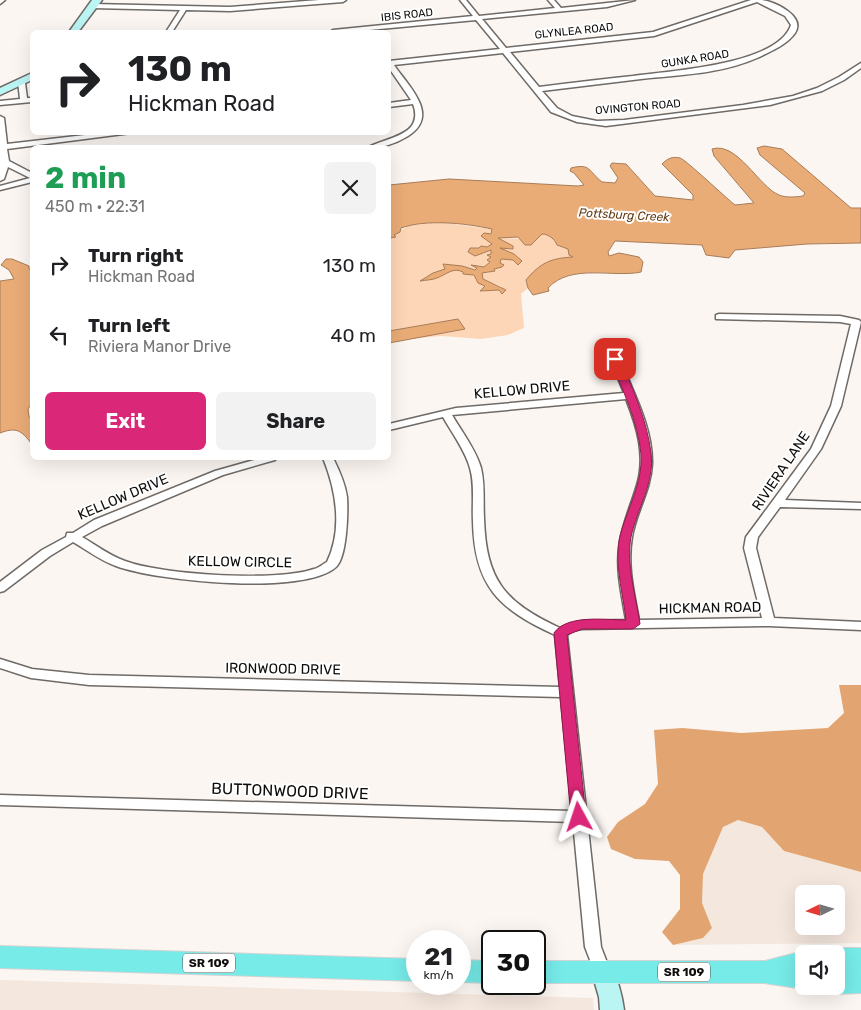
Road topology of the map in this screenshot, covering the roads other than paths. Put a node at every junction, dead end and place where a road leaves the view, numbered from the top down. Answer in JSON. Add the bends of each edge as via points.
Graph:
{"nodes":[{"id":1,"x":343,"y":0,"type":"edge"},
{"id":2,"x":463,"y":0,"type":"edge"},
{"id":3,"x":551,"y":0,"type":"edge"},
{"id":4,"x":632,"y":0,"type":"edge"},
{"id":5,"x":757,"y":0,"type":"edge"},
{"id":6,"x":95,"y":3,"type":"edge"},
{"id":7,"x":184,"y":8,"type":"junction"},
{"id":8,"x":560,"y":10,"type":"junction"},
{"id":9,"x":477,"y":18,"type":"junction"},
{"id":10,"x":75,"y":30,"type":"edge"},
{"id":11,"x":170,"y":30,"type":"edge"},
{"id":12,"x":353,"y":30,"type":"edge"},
{"id":13,"x":505,"y":51,"type":"junction"},
{"id":14,"x":391,"y":63,"type":"edge"},
{"id":15,"x":391,"y":66,"type":"edge"},
{"id":16,"x":861,"y":66,"type":"edge"},
{"id":17,"x":30,"y":77,"type":"edge"},
{"id":18,"x":21,"y":83,"type":"junction"},
{"id":19,"x":537,"y":89,"type":"junction"},
{"id":20,"x":0,"y":92,"type":"edge"},
{"id":21,"x":30,"y":100,"type":"edge"},
{"id":22,"x":24,"y":101,"type":"junction"},
{"id":23,"x":415,"y":102,"type":"junction"},
{"id":24,"x":0,"y":103,"type":"edge"},
{"id":25,"x":391,"y":105,"type":"edge"},
{"id":26,"x":0,"y":118,"type":"edge"},
{"id":27,"x":110,"y":135,"type":"edge"},
{"id":28,"x":381,"y":145,"type":"edge"},
{"id":29,"x":4,"y":147,"type":"junction"},
{"id":30,"x":5,"y":162,"type":"junction"},
{"id":31,"x":30,"y":177,"type":"edge"},
{"id":32,"x":0,"y":179,"type":"edge"},
{"id":33,"x":30,"y":179,"type":"edge"},
{"id":34,"x":0,"y":188,"type":"edge"},
{"id":35,"x":719,"y":317,"type":"dead end"},
{"id":36,"x":615,"y":359,"type":"dead end"},
{"id":37,"x":630,"y":396,"type":"junction"},
{"id":38,"x":446,"y":413,"type":"junction"},
{"id":39,"x":391,"y":427,"type":"edge"},
{"id":40,"x":264,"y":460,"type":"edge"},
{"id":41,"x":329,"y":460,"type":"edge"},
{"id":42,"x":777,"y":503,"type":"junction"},
{"id":43,"x":861,"y":506,"type":"edge"},
{"id":44,"x":71,"y":536,"type":"junction"},
{"id":45,"x":0,"y":588,"type":"edge"},
{"id":46,"x":769,"y":622,"type":"junction"},
{"id":47,"x":633,"y":624,"type":"junction"},
{"id":48,"x":861,"y":626,"type":"edge"},
{"id":49,"x":561,"y":633,"type":"junction"},
{"id":50,"x":0,"y":663,"type":"edge"},
{"id":51,"x":567,"y":692,"type":"junction"},
{"id":52,"x":0,"y":800,"type":"edge"},
{"id":53,"x":579,"y":817,"type":"junction"},
{"id":54,"x":0,"y":957,"type":"edge"},
{"id":55,"x":845,"y":959,"type":"edge"},
{"id":56,"x":861,"y":959,"type":"edge"},
{"id":57,"x":795,"y":964,"type":"edge"},
{"id":58,"x":406,"y":970,"type":"edge"},
{"id":59,"x":546,"y":972,"type":"edge"},
{"id":60,"x":764,"y":972,"type":"junction"},
{"id":61,"x":603,"y":973,"type":"junction"},
{"id":62,"x":795,"y":977,"type":"edge"},
{"id":63,"x":845,"y":982,"type":"edge"},
{"id":64,"x":861,"y":982,"type":"edge"},
{"id":65,"x":612,"y":1010,"type":"edge"}],
"edges":[{"from":1,"to":7,"type":"street","via":[[248,8]]},
{"from":2,"to":9,"type":"street","name":"OVINGTON ROAD"},
{"from":3,"to":8,"type":"street"},
{"from":4,"to":8,"type":"street","name":"IBIS ROAD"},
{"from":5,"to":13,"type":"street","name":"GLYNLEA ROAD","via":[[654,34]]},
{"from":5,"to":19,"type":"street","name":"GUNKA ROAD","via":[[786,13],[794,21],[795,29],[776,45],[755,56],[699,70]]},
{"from":6,"to":7,"type":"street"},
{"from":6,"to":10,"type":"street"},
{"from":7,"to":11,"type":"street"},
{"from":8,"to":9,"type":"street","name":"IBIS ROAD"},
{"from":9,"to":12,"type":"street","name":"IBIS ROAD"},
{"from":9,"to":13,"type":"street","name":"OVINGTON ROAD"},
{"from":13,"to":14,"type":"street","name":"GLYNLEA ROAD"},
{"from":13,"to":19,"type":"street","name":"OVINGTON ROAD"},
{"from":15,"to":23,"type":"street"},
{"from":16,"to":19,"type":"street","name":"OVINGTON ROAD","via":[[831,84],[779,101],[618,122],[586,122],[564,116],[554,110]]},
{"from":17,"to":18,"type":"street"},
{"from":18,"to":20,"type":"street"},
{"from":18,"to":22,"type":"street"},
{"from":21,"to":22,"type":"street"},
{"from":22,"to":24,"type":"street"},
{"from":23,"to":25,"type":"street"},
{"from":23,"to":28,"type":"street","via":[[420,113],[418,124],[400,139]]},
{"from":26,"to":29,"type":"street"},
{"from":27,"to":29,"type":"street"},
{"from":29,"to":30,"type":"street"},
{"from":30,"to":31,"type":"street"},
{"from":30,"to":32,"type":"street"},
{"from":33,"to":34,"type":"street"},
{"from":35,"to":42,"type":"street","name":"RIVIERA LANE","via":[[856,322],[836,406],[816,449]]},
{"from":36,"to":37,"type":"street"},
{"from":37,"to":38,"type":"street","name":"KELLOW DRIVE"},
{"from":37,"to":47,"type":"street","via":[[646,454],[643,488],[626,537],[624,554]]},
{"from":38,"to":39,"type":"street","name":"KELLOW DRIVE"},
{"from":38,"to":49,"type":"street","via":[[476,469],[481,555],[485,571],[508,600],[542,625]]},
{"from":40,"to":44,"type":"street","name":"KELLOW DRIVE","via":[[219,472]]},
{"from":41,"to":44,"type":"street","name":"KELLOW CIRCLE","via":[[341,499],[337,551],[332,564],[315,575],[290,579],[216,578],[148,571],[121,564]]},
{"from":42,"to":43,"type":"street"},
{"from":42,"to":46,"type":"street","name":"RIVIERA LANE","via":[[752,537],[750,548]]},
{"from":44,"to":45,"type":"street","name":"KELLOW DRIVE"},
{"from":46,"to":47,"type":"street","name":"HICKMAN ROAD"},
{"from":46,"to":48,"type":"street","name":"HICKMAN ROAD"},
{"from":47,"to":49,"type":"street","name":"HICKMAN ROAD","via":[[582,625]]},
{"from":49,"to":51,"type":"street"},
{"from":50,"to":51,"type":"street","name":"IRONWOOD DRIVE","via":[[31,673],[89,680]]},
{"from":51,"to":53,"type":"street"},
{"from":52,"to":53,"type":"street","name":"BUTTONWOOD DRIVE"},
{"from":53,"to":61,"type":"street","via":[[593,947]]},
{"from":54,"to":58,"type":"main road","number":"SR 109"},
{"from":55,"to":56,"type":"main road"},
{"from":57,"to":60,"type":"main road","number":"SR 109"},
{"from":59,"to":61,"type":"main road","number":"SR 109"},
{"from":60,"to":61,"type":"main road","number":"SR 109"},
{"from":60,"to":62,"type":"main road","number":"SR 109"},
{"from":61,"to":65,"type":"street"},
{"from":63,"to":64,"type":"main road"}]}
